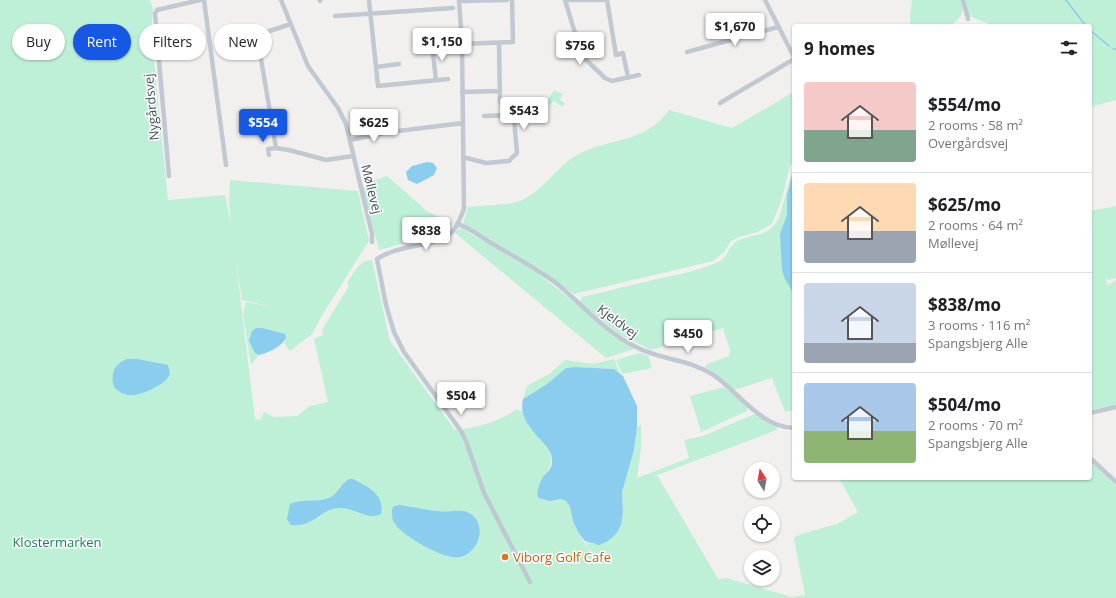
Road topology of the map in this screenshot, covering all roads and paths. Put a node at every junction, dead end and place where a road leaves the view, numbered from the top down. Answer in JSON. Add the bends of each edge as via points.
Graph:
{"nodes":[{"id":1,"x":200,"y":0,"type":"edge"},
{"id":2,"x":204,"y":0,"type":"edge"},
{"id":3,"x":282,"y":0,"type":"edge"},
{"id":4,"x":369,"y":0,"type":"edge"},
{"id":5,"x":507,"y":0,"type":"edge"},
{"id":6,"x":512,"y":0,"type":"edge"},
{"id":7,"x":564,"y":0,"type":"edge"},
{"id":8,"x":765,"y":0,"type":"edge"},
{"id":9,"x":963,"y":0,"type":"edge"},
{"id":10,"x":460,"y":1,"type":"edge"},
{"id":11,"x":453,"y":8,"type":"dead end"},
{"id":12,"x":370,"y":12,"type":"junction"},
{"id":13,"x":335,"y":16,"type":"dead end"},
{"id":14,"x":968,"y":18,"type":"dead end"},
{"id":15,"x":291,"y":24,"type":"junction"},
{"id":16,"x":778,"y":27,"type":"junction"},
{"id":17,"x":498,"y":43,"type":"junction"},
{"id":18,"x":462,"y":44,"type":"junction"},
{"id":19,"x":432,"y":45,"type":"dead end"},
{"id":20,"x":687,"y":52,"type":"dead end"},
{"id":21,"x":792,"y":54,"type":"edge"},
{"id":22,"x":792,"y":59,"type":"edge"},
{"id":23,"x":398,"y":64,"type":"dead end"},
{"id":24,"x":376,"y":67,"type":"junction"},
{"id":25,"x":639,"y":75,"type":"dead end"},
{"id":26,"x":628,"y":77,"type":"junction"},
{"id":27,"x":448,"y":79,"type":"dead end"},
{"id":28,"x":436,"y":80,"type":"junction"},
{"id":29,"x":500,"y":91,"type":"junction"},
{"id":30,"x":462,"y":92,"type":"junction"},
{"id":31,"x":720,"y":103,"type":"dead end"},
{"id":32,"x":484,"y":116,"type":"dead end"},
{"id":33,"x":511,"y":116,"type":"junction"},
{"id":34,"x":463,"y":123,"type":"junction"},
{"id":35,"x":350,"y":140,"type":"junction"},
{"id":36,"x":276,"y":148,"type":"junction"},
{"id":37,"x":269,"y":155,"type":"dead end"},
{"id":38,"x":353,"y":156,"type":"junction"},
{"id":39,"x":463,"y":157,"type":"junction"},
{"id":40,"x":226,"y":166,"type":"dead end"},
{"id":41,"x":169,"y":176,"type":"dead end"},
{"id":42,"x":457,"y":224,"type":"junction"},
{"id":43,"x":372,"y":242,"type":"dead end"},
{"id":44,"x":1116,"y":407,"type":"edge"},
{"id":45,"x":1092,"y":413,"type":"edge"},
{"id":46,"x":792,"y":428,"type":"edge"},
{"id":47,"x":1092,"y":460,"type":"edge"},
{"id":48,"x":1116,"y":482,"type":"edge"},
{"id":49,"x":530,"y":582,"type":"dead end"}],
"edges":[{"from":1,"to":41,"type":"street","name":"Nygårdsvej","via":[[157,10],[155,14]]},
{"from":2,"to":40,"type":"street"},
{"from":3,"to":15,"type":"street","name":"Møllevej"},
{"from":4,"to":12,"type":"street"},
{"from":5,"to":10,"type":"street"},
{"from":6,"to":17,"type":"street","via":[[513,42]]},
{"from":7,"to":26,"type":"street","via":[[582,56],[605,78],[612,80]]},
{"from":7,"to":26,"type":"street","via":[[608,0],[616,55],[623,53]]},
{"from":8,"to":16,"type":"street"},
{"from":9,"to":14,"type":"street"},
{"from":10,"to":18,"type":"street"},
{"from":11,"to":12,"type":"street"},
{"from":12,"to":13,"type":"street"},
{"from":12,"to":24,"type":"street"},
{"from":15,"to":35,"type":"street","name":"Møllevej","via":[[308,66],[338,108]]},
{"from":15,"to":36,"type":"street","via":[[257,35]]},
{"from":16,"to":20,"type":"street"},
{"from":16,"to":21,"type":"street"},
{"from":17,"to":18,"type":"street"},
{"from":17,"to":29,"type":"street"},
{"from":18,"to":30,"type":"street"},
{"from":19,"to":28,"type":"street"},
{"from":22,"to":31,"type":"street"},
{"from":23,"to":24,"type":"street"},
{"from":24,"to":28,"type":"street","via":[[378,86]]},
{"from":25,"to":26,"type":"street"},
{"from":27,"to":28,"type":"street"},
{"from":29,"to":30,"type":"street"},
{"from":29,"to":33,"type":"street","via":[[502,105]]},
{"from":30,"to":34,"type":"street"},
{"from":32,"to":33,"type":"street"},
{"from":33,"to":39,"type":"street","via":[[516,125],[514,158],[509,161],[486,163]]},
{"from":34,"to":35,"type":"street","via":[[396,131]]},
{"from":34,"to":39,"type":"street"},
{"from":35,"to":38,"type":"street","name":"Møllevej"},
{"from":36,"to":37,"type":"street","via":[[268,149]]},
{"from":36,"to":38,"type":"street","via":[[326,160]]},
{"from":38,"to":43,"type":"street","name":"Møllevej"},
{"from":39,"to":42,"type":"street","via":[[464,209]]},
{"from":42,"to":46,"type":"street","name":"Kjeldvej","via":[[554,282],[600,322],[636,347],[698,366],[716,377],[763,416],[783,428]]},
{"from":42,"to":49,"type":"street","via":[[453,231],[444,237],[386,253],[377,259],[386,305],[394,332],[404,352],[466,441],[484,493]]},
{"from":44,"to":45,"type":"street"},
{"from":47,"to":48,"type":"street"}]}
